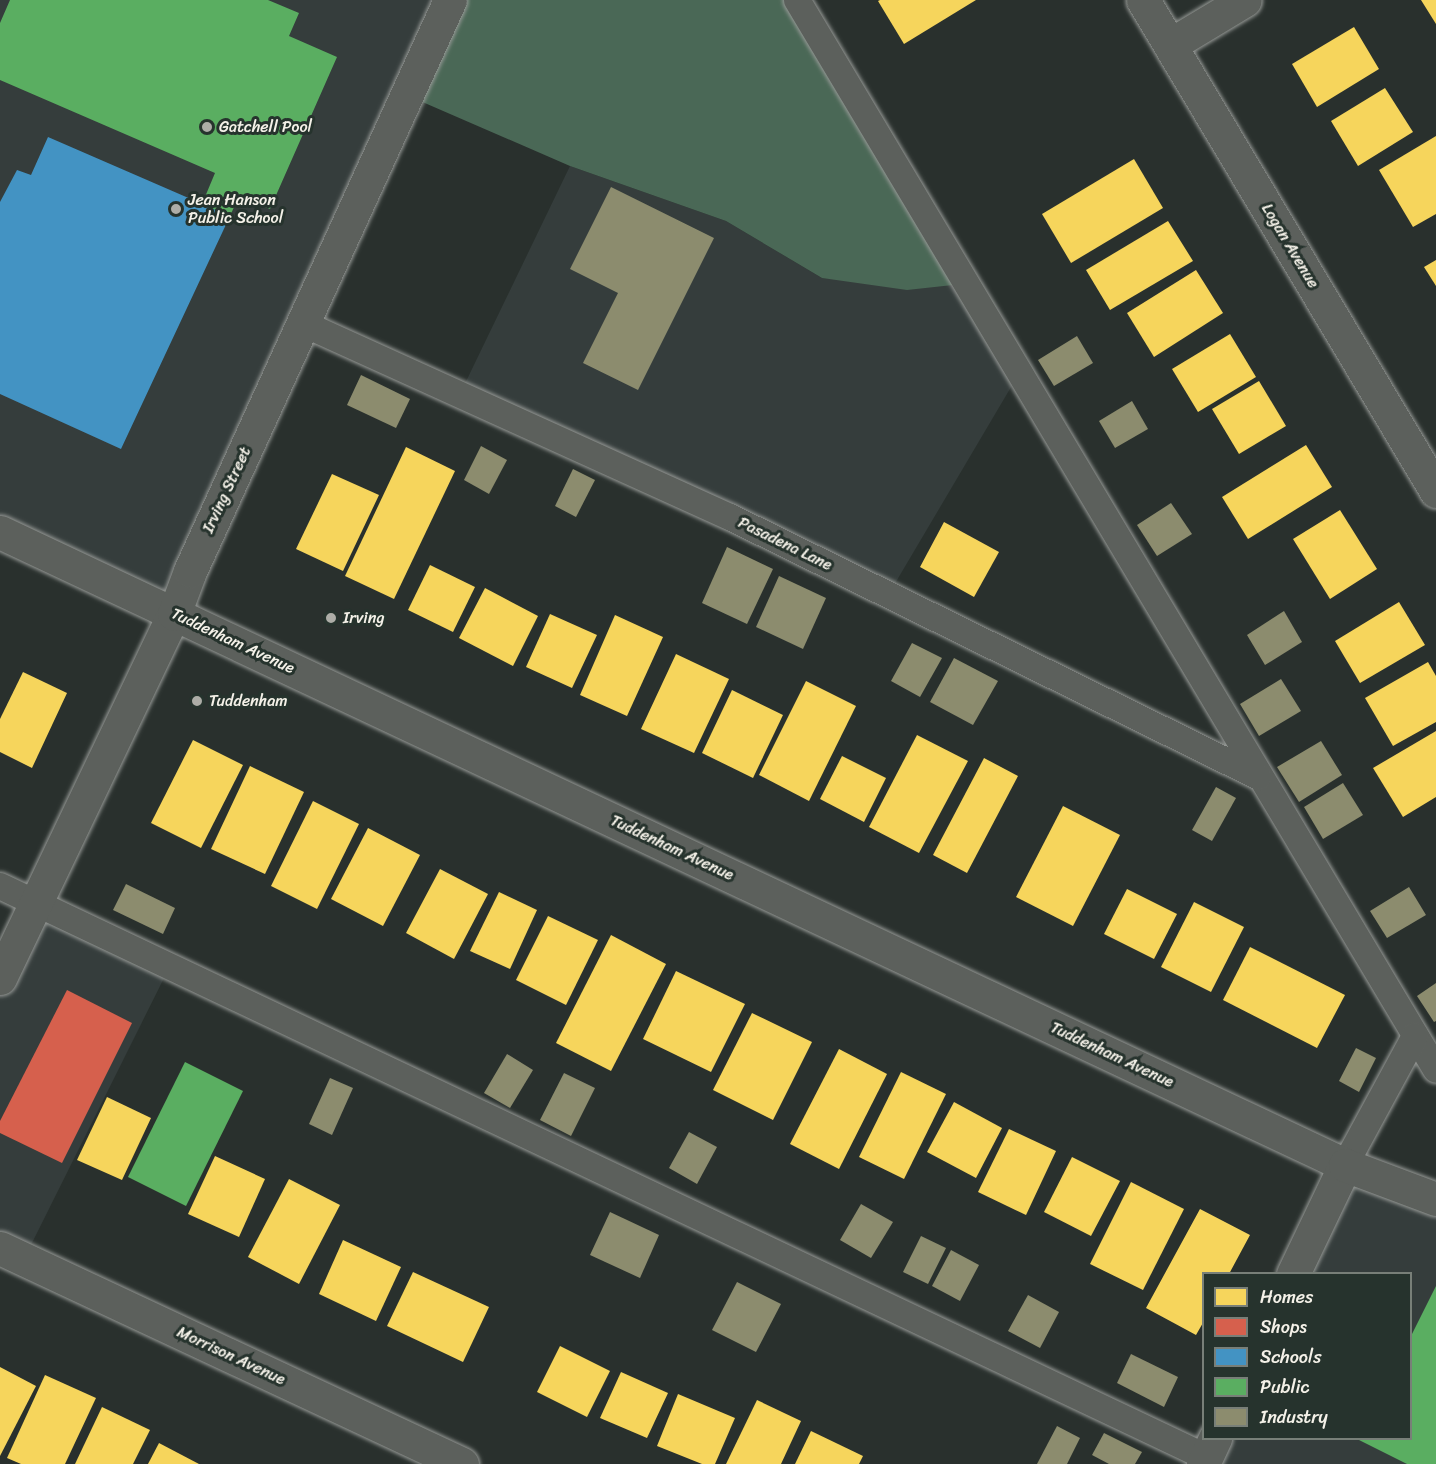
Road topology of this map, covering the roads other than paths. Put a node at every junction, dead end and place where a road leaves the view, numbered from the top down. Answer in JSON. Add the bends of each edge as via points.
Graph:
{"nodes":[{"id":1,"x":450,"y":0,"type":"edge"},
{"id":2,"x":797,"y":0,"type":"edge"},
{"id":3,"x":1143,"y":0,"type":"edge"},
{"id":4,"x":1245,"y":0,"type":"edge"},
{"id":5,"x":1170,"y":45,"type":"junction"},
{"id":6,"x":304,"y":324,"type":"junction"},
{"id":7,"x":1436,"y":492,"type":"edge"},
{"id":8,"x":0,"y":532,"type":"edge"},
{"id":9,"x":174,"y":614,"type":"junction"},
{"id":10,"x":1259,"y":777,"type":"junction"},
{"id":11,"x":0,"y":886,"type":"edge"},
{"id":12,"x":35,"y":902,"type":"junction"},
{"id":13,"x":0,"y":978,"type":"edge"},
{"id":14,"x":1415,"y":1036,"type":"junction"},
{"id":15,"x":1436,"y":1070,"type":"edge"},
{"id":16,"x":1345,"y":1165,"type":"junction"},
{"id":17,"x":1436,"y":1199,"type":"edge"},
{"id":18,"x":0,"y":1248,"type":"edge"},
{"id":19,"x":1294,"y":1272,"type":"edge"},
{"id":20,"x":1208,"y":1453,"type":"edge"},
{"id":21,"x":462,"y":1464,"type":"edge"}],
"edges":[{"from":1,"to":6,"type":"street","name":"Irving Street"},
{"from":2,"to":10,"type":"lane"},
{"from":3,"to":5,"type":"street","name":"Logan Avenue"},
{"from":4,"to":5,"type":"street"},
{"from":5,"to":7,"type":"street","name":"Logan Avenue"},
{"from":6,"to":9,"type":"street","name":"Irving Street"},
{"from":6,"to":10,"type":"lane","name":"Pasadena Lane","via":[[730,517]]},
{"from":8,"to":9,"type":"street","name":"Tuddenham Avenue"},
{"from":9,"to":12,"type":"street","name":"Irving Street"},
{"from":9,"to":16,"type":"street","name":"Tuddenham Avenue"},
{"from":10,"to":14,"type":"lane"},
{"from":11,"to":12,"type":"lane"},
{"from":12,"to":13,"type":"street","name":"Irving Street"},
{"from":12,"to":20,"type":"lane"},
{"from":14,"to":15,"type":"lane"},
{"from":14,"to":16,"type":"lane"},
{"from":16,"to":17,"type":"street","name":"Tuddenham Avenue"},
{"from":16,"to":19,"type":"street"},
{"from":18,"to":21,"type":"street","name":"Morrison Avenue"}]}
